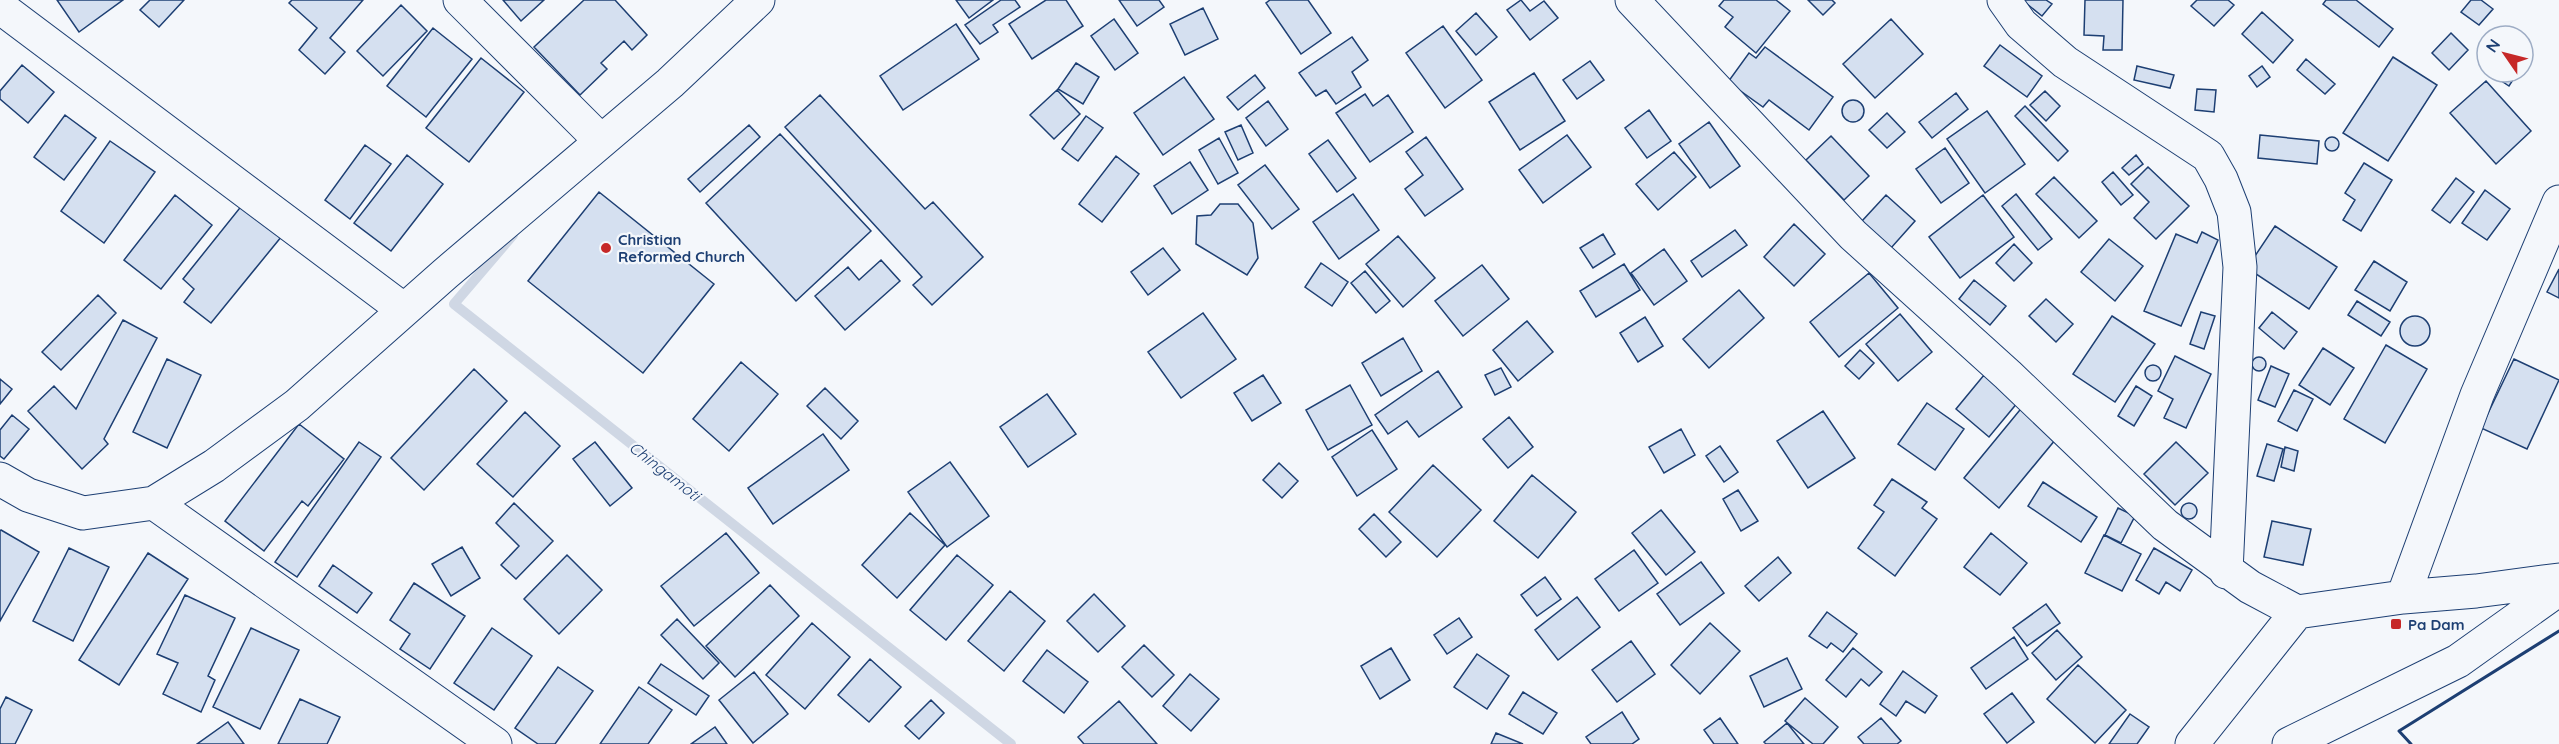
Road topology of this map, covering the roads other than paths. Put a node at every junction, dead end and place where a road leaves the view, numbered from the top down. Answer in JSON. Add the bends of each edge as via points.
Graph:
{"nodes":[{"id":1,"x":460,"y":0,"type":"edge"},
{"id":2,"x":758,"y":0,"type":"edge"},
{"id":3,"x":1632,"y":0,"type":"edge"},
{"id":4,"x":2004,"y":0,"type":"edge"},
{"id":5,"x":0,"y":7,"type":"edge"},
{"id":6,"x":600,"y":140,"type":"junction"},
{"id":7,"x":2559,"y":202,"type":"edge"},
{"id":8,"x":404,"y":310,"type":"junction"},
{"id":9,"x":0,"y":479,"type":"edge"},
{"id":10,"x":154,"y":503,"type":"junction"},
{"id":11,"x":2226,"y":572,"type":"junction"},
{"id":12,"x":2559,"y":580,"type":"edge"},
{"id":13,"x":2559,"y":589,"type":"edge"},
{"id":14,"x":2403,"y":597,"type":"junction"},
{"id":15,"x":2296,"y":612,"type":"junction"},
{"id":16,"x":495,"y":744,"type":"edge"},
{"id":17,"x":2192,"y":744,"type":"edge"},
{"id":18,"x":2289,"y":744,"type":"edge"}],
"edges":[{"from":1,"to":6,"type":"street"},
{"from":2,"to":6,"type":"street","via":[[670,82]]},
{"from":3,"to":11,"type":"street","via":[[1853,235],[2165,525]]},
{"from":4,"to":11,"type":"street","via":[[2021,24],[2065,62],[2208,156],[2234,212],[2240,267]]},
{"from":5,"to":8,"type":"street"},
{"from":6,"to":8,"type":"street"},
{"from":7,"to":14,"type":"street","via":[[2477,395]]},
{"from":8,"to":10,"type":"street","via":[[297,405],[214,466]]},
{"from":9,"to":10,"type":"street","via":[[27,495],[83,513]]},
{"from":10,"to":16,"type":"street"},
{"from":11,"to":15,"type":"street"},
{"from":12,"to":14,"type":"street"},
{"from":13,"to":18,"type":"street","via":[[2458,661]]},
{"from":14,"to":15,"type":"street"},
{"from":15,"to":17,"type":"street"}]}
